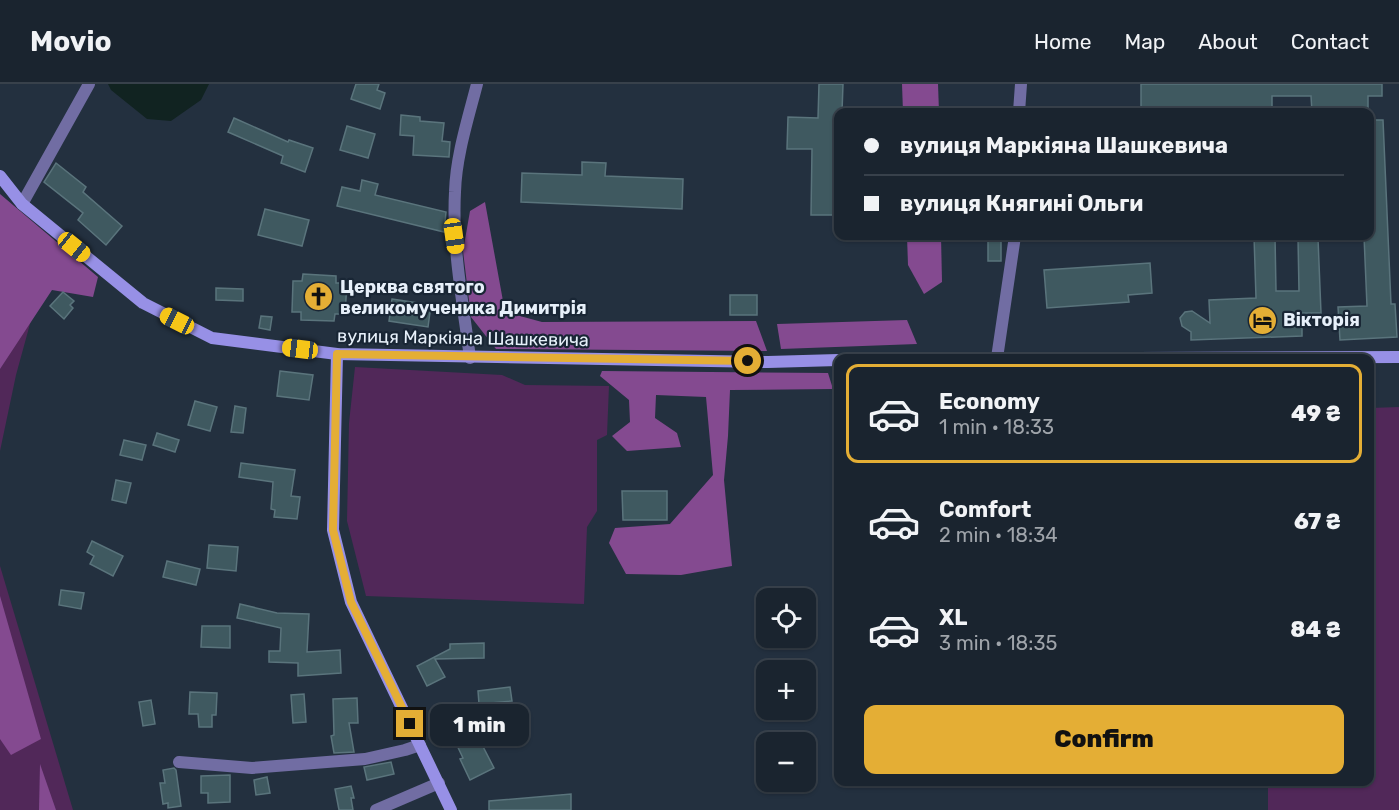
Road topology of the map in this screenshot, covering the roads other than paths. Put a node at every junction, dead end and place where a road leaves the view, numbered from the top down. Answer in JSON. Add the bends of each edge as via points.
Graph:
{"nodes":[{"id":1,"x":89,"y":84,"type":"edge"},
{"id":2,"x":477,"y":84,"type":"edge"},
{"id":3,"x":1021,"y":84,"type":"edge"},
{"id":4,"x":1019,"y":108,"type":"edge"},
{"id":5,"x":0,"y":176,"type":"edge"},
{"id":6,"x":22,"y":204,"type":"junction"},
{"id":7,"x":1014,"y":240,"type":"edge"},
{"id":8,"x":337,"y":354,"type":"junction"},
{"id":9,"x":998,"y":354,"type":"edge"},
{"id":10,"x":1374,"y":357,"type":"edge"},
{"id":11,"x":1399,"y":357,"type":"edge"},
{"id":12,"x":470,"y":358,"type":"junction"},
{"id":13,"x":834,"y":360,"type":"edge"},
{"id":14,"x":420,"y":745,"type":"junction"},
{"id":15,"x":179,"y":762,"type":"dead end"},
{"id":16,"x":439,"y":783,"type":"junction"},
{"id":17,"x":376,"y":810,"type":"edge"},
{"id":18,"x":451,"y":810,"type":"edge"}],
"edges":[{"from":1,"to":6,"type":"street"},
{"from":2,"to":12,"type":"street","via":[[455,190],[454,236]]},
{"from":3,"to":4,"type":"street"},
{"from":5,"to":6,"type":"street","name":"вулиця Маркіяна Шашкевича"},
{"from":6,"to":8,"type":"street","name":"вулиця Маркіяна Шашкевича","via":[[143,303],[212,338]]},
{"from":7,"to":9,"type":"street"},
{"from":8,"to":12,"type":"street","name":"вулиця Маркіяна Шашкевича"},
{"from":8,"to":14,"type":"street","via":[[333,530],[351,602]]},
{"from":10,"to":11,"type":"street"},
{"from":12,"to":13,"type":"street","name":"вулиця Маркіяна Шашкевича"},
{"from":14,"to":15,"type":"street","via":[[365,759],[252,768]]},
{"from":14,"to":16,"type":"street"},
{"from":16,"to":17,"type":"street"},
{"from":16,"to":18,"type":"street"}]}
